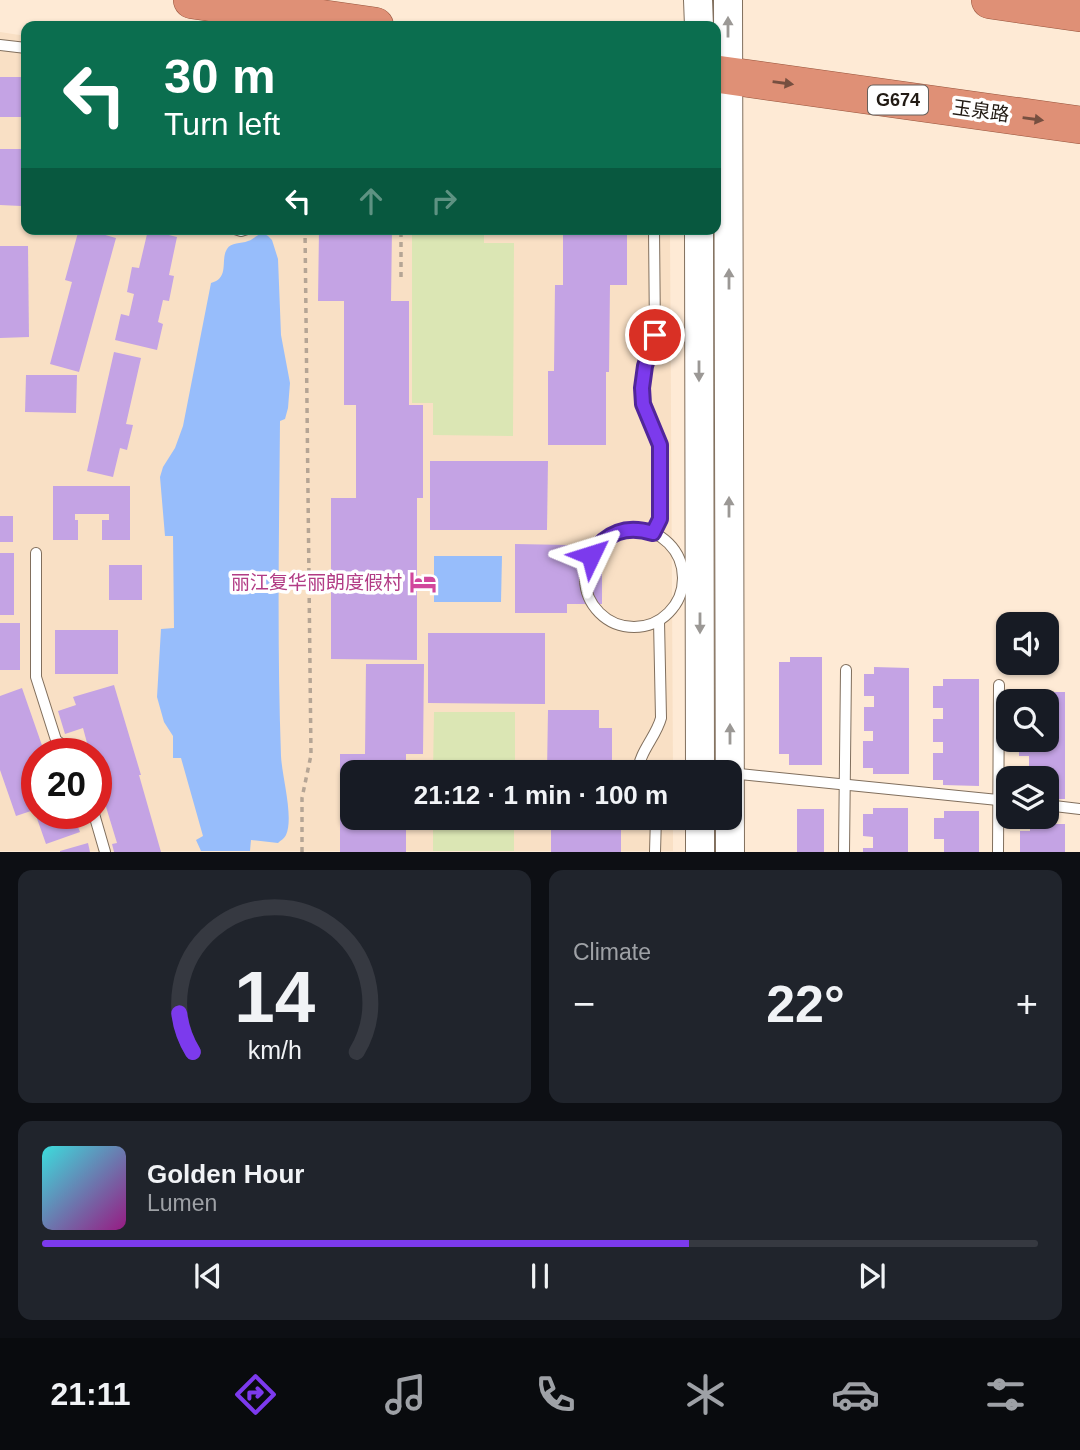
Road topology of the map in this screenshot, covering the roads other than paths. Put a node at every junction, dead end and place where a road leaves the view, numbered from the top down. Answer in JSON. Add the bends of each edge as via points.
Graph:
{"nodes":[{"id":1,"x":192,"y":0,"type":"edge"},
{"id":2,"x":698,"y":0,"type":"edge"},
{"id":3,"x":728,"y":0,"type":"edge"},
{"id":4,"x":990,"y":0,"type":"edge"},
{"id":5,"x":1080,"y":13,"type":"edge"},
{"id":6,"x":325,"y":21,"type":"edge"},
{"id":7,"x":699,"y":21,"type":"edge"},
{"id":8,"x":0,"y":45,"type":"edge"},
{"id":9,"x":21,"y":47,"type":"edge"},
{"id":10,"x":722,"y":75,"type":"edge"},
{"id":11,"x":1080,"y":125,"type":"edge"},
{"id":12,"x":654,"y":235,"type":"edge"},
{"id":13,"x":699,"y":235,"type":"edge"},
{"id":14,"x":653,"y":533,"type":"junction"},
{"id":15,"x":36,"y":553,"type":"dead end"},
{"id":16,"x":691,"y":578,"type":"junction"},
{"id":17,"x":659,"y":621,"type":"junction"},
{"id":18,"x":846,"y":670,"type":"dead end"},
{"id":19,"x":999,"y":685,"type":"dead end"},
{"id":20,"x":55,"y":738,"type":"edge"},
{"id":21,"x":640,"y":760,"type":"edge"},
{"id":22,"x":699,"y":760,"type":"edge"},
{"id":23,"x":730,"y":760,"type":"edge"},
{"id":24,"x":1002,"y":766,"type":"edge"},
{"id":25,"x":742,"y":775,"type":"edge"},
{"id":26,"x":845,"y":785,"type":"junction"},
{"id":27,"x":996,"y":800,"type":"edge"},
{"id":28,"x":1059,"y":807,"type":"edge"},
{"id":29,"x":1080,"y":809,"type":"edge"},
{"id":30,"x":98,"y":829,"type":"edge"},
{"id":31,"x":1000,"y":829,"type":"edge"},
{"id":32,"x":656,"y":830,"type":"edge"},
{"id":33,"x":700,"y":830,"type":"edge"},
{"id":34,"x":730,"y":830,"type":"edge"},
{"id":35,"x":105,"y":852,"type":"edge"},
{"id":36,"x":655,"y":852,"type":"edge"},
{"id":37,"x":700,"y":852,"type":"edge"},
{"id":38,"x":730,"y":852,"type":"edge"},
{"id":39,"x":844,"y":852,"type":"edge"},
{"id":40,"x":998,"y":852,"type":"edge"}],
"edges":[{"from":1,"to":6,"type":"highway","via":[[255,14]]},
{"from":2,"to":7,"type":"street"},
{"from":10,"to":3,"type":"street","one_way":true},
{"from":4,"to":5,"type":"highway"},
{"from":8,"to":9,"type":"lane"},
{"from":10,"to":11,"type":"highway","name":"玉泉路","number":"G674","one_way":true},
{"from":23,"to":10,"type":"street","one_way":true},
{"from":12,"to":14,"type":"lane","via":[[655,335],[642,388],[643,404],[660,445],[660,519]]},
{"from":13,"to":16,"type":"street","one_way":true},
{"from":14,"to":16,"type":"lane","via":[[673,548]]},
{"from":14,"to":17,"type":"lane","via":[[630,529],[607,537],[591,555],[585,578],[590,600],[614,623],[637,628]]},
{"from":15,"to":20,"type":"lane","via":[[36,677]]},
{"from":16,"to":17,"type":"lane"},
{"from":16,"to":22,"type":"street","one_way":true},
{"from":17,"to":21,"type":"lane","via":[[661,718]]},
{"from":18,"to":26,"type":"lane"},
{"from":19,"to":24,"type":"lane"},
{"from":25,"to":26,"type":"lane"},
{"from":26,"to":27,"type":"lane"},
{"from":26,"to":39,"type":"lane"},
{"from":28,"to":29,"type":"lane"},
{"from":30,"to":35,"type":"lane"},
{"from":31,"to":40,"type":"lane"},
{"from":32,"to":36,"type":"lane"},
{"from":33,"to":37,"type":"street"},
{"from":34,"to":38,"type":"street"}]}
